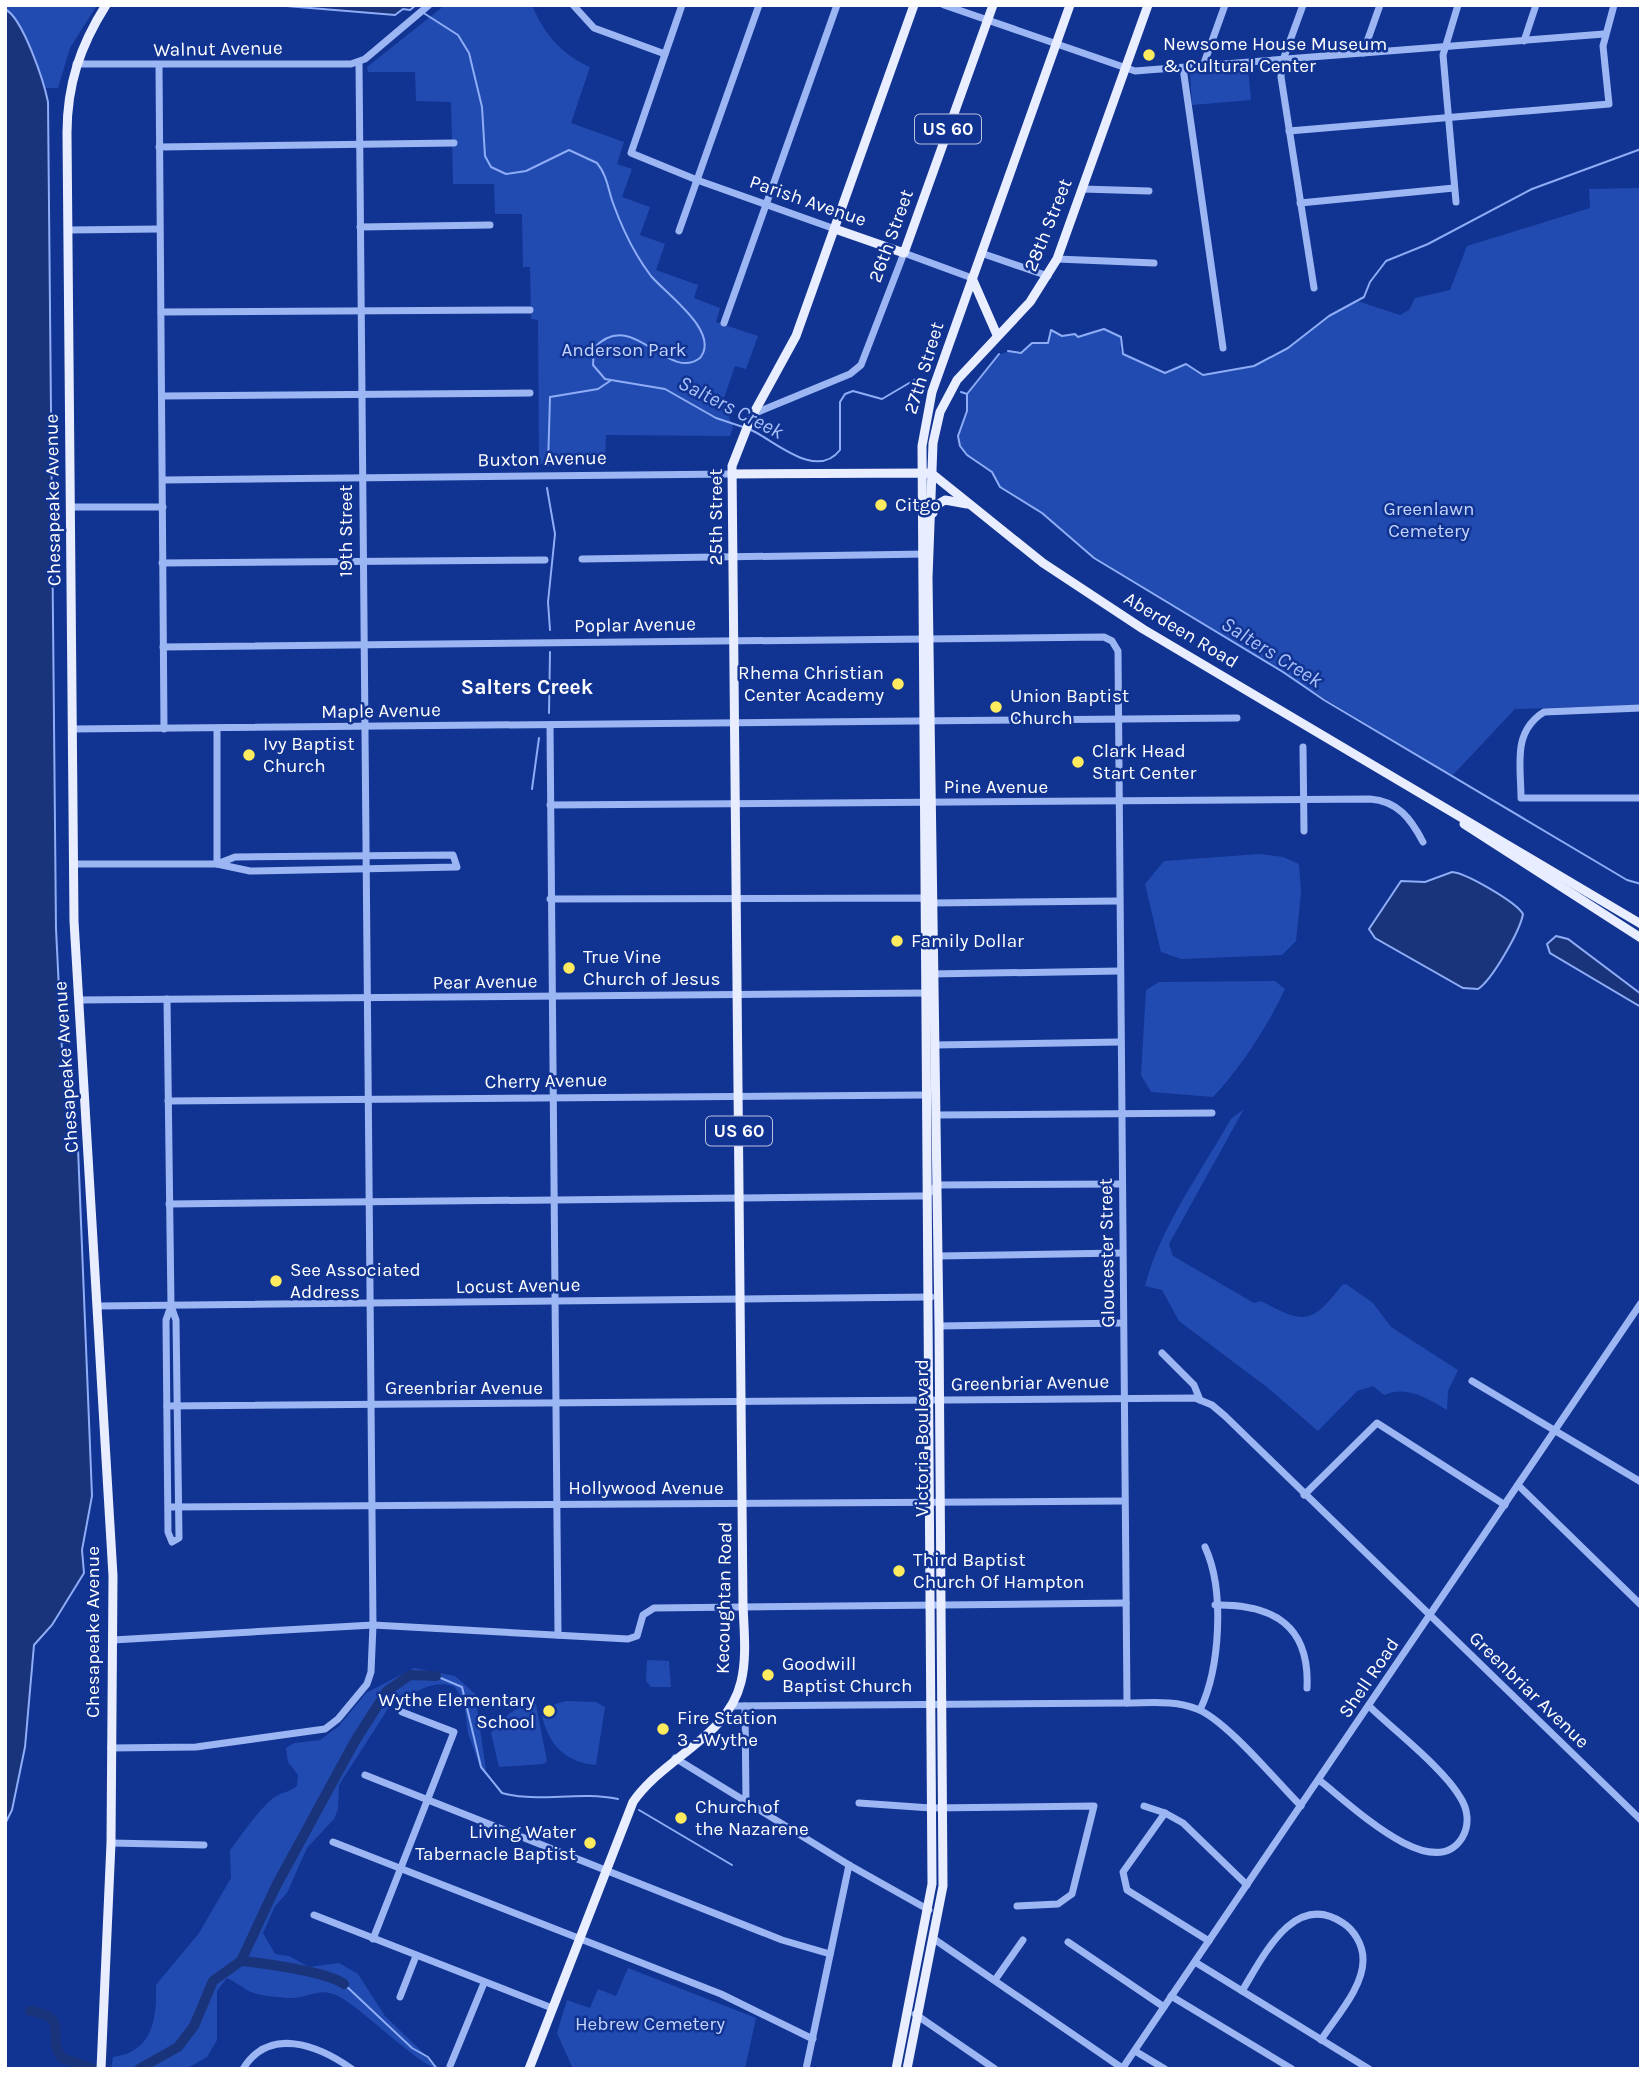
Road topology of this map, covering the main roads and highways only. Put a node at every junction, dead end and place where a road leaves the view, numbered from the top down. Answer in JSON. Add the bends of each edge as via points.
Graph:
{"nodes":[{"id":1,"x":106,"y":5,"type":"edge"},
{"id":2,"x":914,"y":5,"type":"edge"},
{"id":3,"x":993,"y":5,"type":"edge"},
{"id":4,"x":1070,"y":5,"type":"edge"},
{"id":5,"x":1148,"y":5,"type":"edge"},
{"id":6,"x":835,"y":229,"type":"junction"},
{"id":7,"x":904,"y":253,"type":"joint"},
{"id":8,"x":972,"y":278,"type":"junction"},
{"id":9,"x":997,"y":335,"type":"junction"},
{"id":10,"x":927,"y":473,"type":"junction"},
{"id":11,"x":732,"y":474,"type":"junction"},
{"id":12,"x":969,"y":505,"type":"junction"},
{"id":13,"x":931,"y":519,"type":"junction"},
{"id":14,"x":925,"y":554,"type":"junction"},
{"id":15,"x":927,"y":803,"type":"joint"},
{"id":16,"x":1434,"y":803,"type":"junction"},
{"id":17,"x":1641,"y":925,"type":"edge"},
{"id":18,"x":1641,"y":938,"type":"edge"},
{"id":19,"x":930,"y":993,"type":"junction"},
{"id":20,"x":738,"y":1064,"type":"joint"},
{"id":21,"x":101,"y":2069,"type":"edge"},
{"id":22,"x":529,"y":2069,"type":"edge"},
{"id":23,"x":896,"y":2069,"type":"edge"},
{"id":24,"x":907,"y":2069,"type":"edge"}],
"edges":[{"from":1,"to":21,"type":"main road","name":"Chesapeake Avenue","via":[[76,64],[67,116],[73,864],[113,1576],[111,1843]]},
{"from":2,"to":6,"type":"main road","name":"25th Street","number":"US 60"},
{"from":3,"to":7,"type":"main road","name":"26th Street","number":"US 60"},
{"from":4,"to":8,"type":"main road","name":"27th Street"},
{"from":5,"to":9,"type":"main road","name":"28th Street","via":[[1057,260],[1030,302]]},
{"from":6,"to":7,"type":"main road","name":"Parish Avenue"},
{"from":6,"to":11,"type":"main road","name":"25th Street","number":"US 60","via":[[796,336],[741,436]]},
{"from":8,"to":9,"type":"main road"},
{"from":8,"to":10,"type":"main road","name":"27th Street","via":[[927,410]]},
{"from":9,"to":10,"type":"main road","name":"28th Street","via":[[972,360],[946,399]]},
{"from":10,"to":11,"type":"main road","name":"Buxton Avenue"},
{"from":10,"to":12,"type":"main road","name":"Aberdeen Road"},
{"from":10,"to":13,"type":"main road","name":"27th Street"},
{"from":10,"to":14,"type":"main road","name":"27th Street"},
{"from":11,"to":20,"type":"main road","name":"25th Street","number":"US 60"},
{"from":12,"to":13,"type":"main road","via":[[941,501]]},
{"from":12,"to":16,"type":"main road","name":"Aberdeen Road","via":[[1054,570],[1143,629]]},
{"from":13,"to":14,"type":"main road","name":"27th Street"},
{"from":14,"to":15,"type":"main road","name":"27th Street"},
{"from":15,"to":19,"type":"main road","name":"Victoria Boulevard"},
{"from":16,"to":17,"type":"main road","name":"Aberdeen Road"},
{"from":16,"to":18,"type":"main road","name":"Aberdeen Road"},
{"from":19,"to":23,"type":"main road","name":"Victoria Boulevard","via":[[925,1095],[929,1910]]},
{"from":19,"to":24,"type":"main road","name":"Victoria Boulevard","via":[[939,1297],[943,1886]]},
{"from":20,"to":22,"type":"main road","name":"Kecoughtan Road","number":"US 60","via":[[741,1680],[731,1706],[710,1732],[653,1777],[633,1802]]}]}
